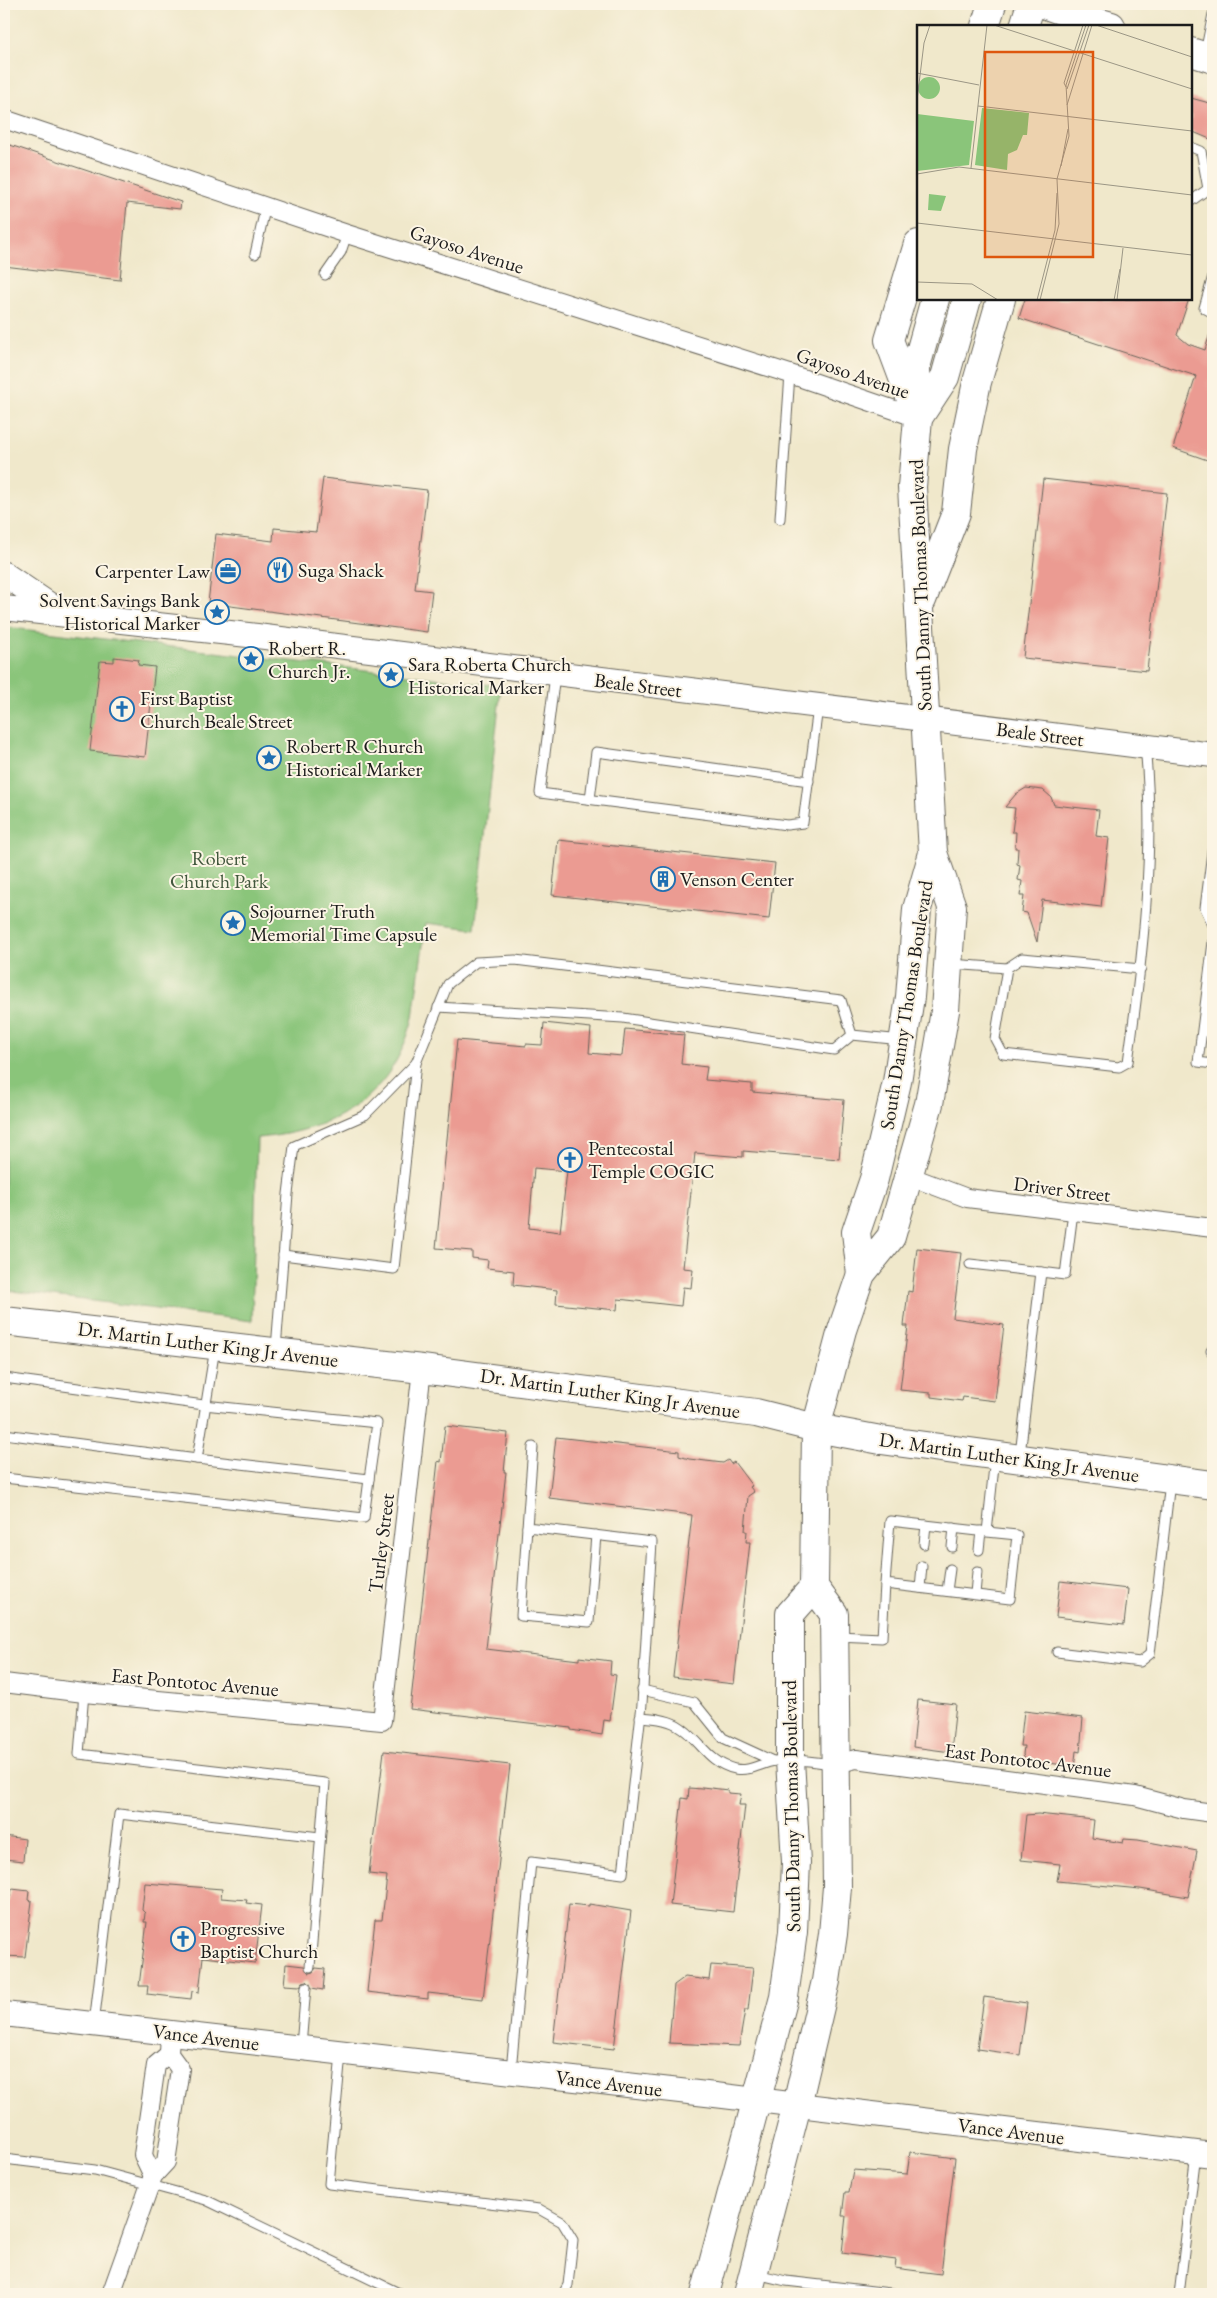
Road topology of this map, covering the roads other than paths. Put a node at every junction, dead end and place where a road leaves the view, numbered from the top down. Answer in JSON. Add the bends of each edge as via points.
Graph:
{"nodes":[{"id":1,"x":992,"y":4,"type":"edge"},
{"id":2,"x":1031,"y":4,"type":"edge"},
{"id":3,"x":1043,"y":4,"type":"edge"},
{"id":4,"x":1213,"y":14,"type":"edge"},
{"id":5,"x":1092,"y":17,"type":"edge"},
{"id":6,"x":985,"y":25,"type":"edge"},
{"id":7,"x":1024,"y":25,"type":"edge"},
{"id":8,"x":1061,"y":25,"type":"edge"},
{"id":9,"x":1203,"y":55,"type":"edge"},
{"id":10,"x":4,"y":119,"type":"edge"},
{"id":11,"x":1192,"y":147,"type":"edge"},
{"id":12,"x":1210,"y":190,"type":"edge"},
{"id":13,"x":1192,"y":200,"type":"edge"},
{"id":14,"x":266,"y":205,"type":"junction"},
{"id":15,"x":346,"y":234,"type":"junction"},
{"id":16,"x":917,"y":247,"type":"edge"},
{"id":17,"x":255,"y":254,"type":"dead end"},
{"id":18,"x":325,"y":275,"type":"dead end"},
{"id":19,"x":1213,"y":276,"type":"edge"},
{"id":20,"x":935,"y":300,"type":"edge"},
{"id":21,"x":967,"y":300,"type":"edge"},
{"id":22,"x":1001,"y":300,"type":"edge"},
{"id":23,"x":1213,"y":313,"type":"edge"},
{"id":24,"x":790,"y":374,"type":"junction"},
{"id":25,"x":918,"y":418,"type":"junction"},
{"id":26,"x":780,"y":519,"type":"dead end"},
{"id":27,"x":4,"y":574,"type":"edge"},
{"id":28,"x":4,"y":608,"type":"edge"},
{"id":29,"x":918,"y":611,"type":"junction"},
{"id":30,"x":64,"y":614,"type":"junction"},
{"id":31,"x":555,"y":674,"type":"junction"},
{"id":32,"x":818,"y":706,"type":"junction"},
{"id":33,"x":924,"y":719,"type":"junction"},
{"id":34,"x":1145,"y":747,"type":"junction"},
{"id":35,"x":1213,"y":755,"type":"edge"},
{"id":36,"x":809,"y":781,"type":"junction"},
{"id":37,"x":590,"y":799,"type":"junction"},
{"id":38,"x":1213,"y":844,"type":"edge"},
{"id":39,"x":933,"y":853,"type":"junction"},
{"id":40,"x":1211,"y":879,"type":"edge"},
{"id":41,"x":1213,"y":925,"type":"edge"},
{"id":42,"x":1213,"y":942,"type":"edge"},
{"id":43,"x":950,"y":964,"type":"junction"},
{"id":44,"x":1007,"y":968,"type":"junction"},
{"id":45,"x":1141,"y":969,"type":"junction"},
{"id":46,"x":1210,"y":989,"type":"edge"},
{"id":47,"x":438,"y":1007,"type":"junction"},
{"id":48,"x":852,"y":1035,"type":"junction"},
{"id":49,"x":904,"y":1040,"type":"junction"},
{"id":50,"x":416,"y":1063,"type":"junction"},
{"id":51,"x":1213,"y":1064,"type":"edge"},
{"id":52,"x":909,"y":1176,"type":"junction"},
{"id":53,"x":1073,"y":1212,"type":"junction"},
{"id":54,"x":1213,"y":1228,"type":"edge"},
{"id":55,"x":283,"y":1255,"type":"junction"},
{"id":56,"x":970,"y":1264,"type":"dead end"},
{"id":57,"x":1041,"y":1272,"type":"junction"},
{"id":58,"x":862,"y":1274,"type":"junction"},
{"id":59,"x":4,"y":1321,"type":"edge"},
{"id":60,"x":216,"y":1345,"type":"junction"},
{"id":61,"x":276,"y":1352,"type":"junction"},
{"id":62,"x":422,"y":1369,"type":"junction"},
{"id":63,"x":4,"y":1378,"type":"edge"},
{"id":64,"x":204,"y":1405,"type":"junction"},
{"id":65,"x":816,"y":1428,"type":"junction"},
{"id":66,"x":4,"y":1434,"type":"edge"},
{"id":67,"x":533,"y":1446,"type":"dead end"},
{"id":68,"x":1007,"y":1458,"type":"junction"},
{"id":69,"x":197,"y":1459,"type":"junction"},
{"id":70,"x":4,"y":1478,"type":"edge"},
{"id":71,"x":369,"y":1479,"type":"junction"},
{"id":72,"x":1170,"y":1479,"type":"junction"},
{"id":73,"x":1213,"y":1484,"type":"edge"},
{"id":74,"x":926,"y":1525,"type":"junction"},
{"id":75,"x":527,"y":1527,"type":"junction"},
{"id":76,"x":954,"y":1528,"type":"junction"},
{"id":77,"x":984,"y":1531,"type":"junction"},
{"id":78,"x":596,"y":1535,"type":"junction"},
{"id":79,"x":924,"y":1544,"type":"dead end"},
{"id":80,"x":952,"y":1547,"type":"dead end"},
{"id":81,"x":979,"y":1550,"type":"dead end"},
{"id":82,"x":922,"y":1566,"type":"dead end"},
{"id":83,"x":950,"y":1569,"type":"dead end"},
{"id":84,"x":977,"y":1572,"type":"dead end"},
{"id":85,"x":885,"y":1584,"type":"junction"},
{"id":86,"x":814,"y":1587,"type":"junction"},
{"id":87,"x":920,"y":1588,"type":"junction"},
{"id":88,"x":948,"y":1591,"type":"junction"},
{"id":89,"x":975,"y":1594,"type":"junction"},
{"id":90,"x":834,"y":1636,"type":"junction"},
{"id":91,"x":1057,"y":1652,"type":"dead end"},
{"id":92,"x":4,"y":1683,"type":"edge"},
{"id":93,"x":642,"y":1690,"type":"junction"},
{"id":94,"x":84,"y":1693,"type":"junction"},
{"id":95,"x":640,"y":1717,"type":"junction"},
{"id":96,"x":382,"y":1721,"type":"joint"},
{"id":97,"x":781,"y":1760,"type":"junction"},
{"id":98,"x":836,"y":1764,"type":"junction"},
{"id":99,"x":1213,"y":1812,"type":"edge"},
{"id":100,"x":320,"y":1837,"type":"junction"},
{"id":101,"x":310,"y":1967,"type":"dead end"},
{"id":102,"x":306,"y":1987,"type":"dead end"},
{"id":103,"x":4,"y":2014,"type":"edge"},
{"id":104,"x":94,"y":2024,"type":"junction"},
{"id":105,"x":170,"y":2043,"type":"junction"},
{"id":106,"x":301,"y":2048,"type":"junction"},
{"id":107,"x":341,"y":2052,"type":"junction"},
{"id":108,"x":510,"y":2072,"type":"junction"},
{"id":109,"x":758,"y":2100,"type":"junction"},
{"id":110,"x":797,"y":2105,"type":"junction"},
{"id":111,"x":1205,"y":2154,"type":"edge"},
{"id":112,"x":4,"y":2159,"type":"edge"},
{"id":113,"x":152,"y":2180,"type":"junction"},
{"id":114,"x":751,"y":2284,"type":"edge"},
{"id":115,"x":855,"y":2292,"type":"edge"},
{"id":116,"x":111,"y":2294,"type":"edge"},
{"id":117,"x":401,"y":2294,"type":"edge"},
{"id":118,"x":563,"y":2294,"type":"edge"},
{"id":119,"x":705,"y":2294,"type":"edge"},
{"id":120,"x":899,"y":2294,"type":"edge"},
{"id":121,"x":1179,"y":2294,"type":"edge"}],
"edges":[{"from":1,"to":6,"type":"main road"},
{"from":2,"to":7,"type":"main road"},
{"from":3,"to":5,"type":"main road","bridge":true},
{"from":4,"to":9,"type":"lane"},
{"from":5,"to":8,"type":"main road"},
{"from":10,"to":14,"type":"street","name":"Gayoso Avenue"},
{"from":11,"to":12,"type":"lane","via":[[1201,151]]},
{"from":12,"to":13,"type":"lane"},
{"from":14,"to":15,"type":"street","name":"Gayoso Avenue"},
{"from":14,"to":17,"type":"lane"},
{"from":15,"to":18,"type":"lane","via":[[341,252]]},
{"from":15,"to":24,"type":"street","name":"Gayoso Avenue"},
{"from":16,"to":25,"type":"main road","via":[[889,340]]},
{"from":19,"to":23,"type":"lane","via":[[1204,308]]},
{"from":20,"to":25,"type":"main road","via":[[916,367]]},
{"from":21,"to":25,"type":"main road","name":"South Danny Thomas Boulevard","via":[[945,377]]},
{"from":22,"to":29,"type":"main road","via":[[977,382],[963,449],[956,512]]},
{"from":24,"to":25,"type":"street","name":"Gayoso Avenue"},
{"from":24,"to":26,"type":"lane"},
{"from":25,"to":29,"type":"main road","name":"South Danny Thomas Boulevard","via":[[912,488]]},
{"from":27,"to":30,"type":"street"},
{"from":28,"to":30,"type":"street","name":"Beale Street"},
{"from":29,"to":33,"type":"main road","name":"South Danny Thomas Boulevard"},
{"from":30,"to":31,"type":"street","name":"Beale Street"},
{"from":31,"to":32,"type":"street","name":"Beale Street"},
{"from":31,"to":37,"type":"lane","via":[[540,792]]},
{"from":32,"to":33,"type":"street","name":"Beale Street"},
{"from":32,"to":36,"type":"lane"},
{"from":33,"to":34,"type":"street","name":"Beale Street"},
{"from":33,"to":39,"type":"main road","name":"South Danny Thomas Boulevard"},
{"from":34,"to":35,"type":"street","name":"Beale Street"},
{"from":34,"to":45,"type":"lane","via":[[1149,785]]},
{"from":36,"to":37,"type":"lane","via":[[803,823],[787,826]]},
{"from":36,"to":37,"type":"lane","via":[[596,752]]},
{"from":38,"to":40,"type":"lane"},
{"from":39,"to":43,"type":"main road","name":"South Danny Thomas Boulevard","via":[[952,908]]},
{"from":39,"to":49,"type":"main road","name":"South Danny Thomas Boulevard","via":[[917,909]]},
{"from":40,"to":41,"type":"lane","via":[[1205,908]]},
{"from":42,"to":46,"type":"lane"},
{"from":43,"to":44,"type":"lane"},
{"from":43,"to":52,"type":"main road","name":"South Danny Thomas Boulevard","via":[[938,1058]]},
{"from":44,"to":45,"type":"lane","via":[[1022,958]]},
{"from":44,"to":45,"type":"lane","via":[[995,1039],[1003,1054],[1119,1067],[1128,1062]]},
{"from":46,"to":51,"type":"lane","via":[[1198,1062]]},
{"from":47,"to":48,"type":"lane","via":[[623,1018],[834,1050]]},
{"from":47,"to":48,"type":"lane","via":[[448,984],[476,962],[515,960],[841,1000]]},
{"from":47,"to":50,"type":"lane"},
{"from":48,"to":49,"type":"lane"},
{"from":49,"to":58,"type":"main road","name":"South Danny Thomas Boulevard","via":[[888,1124],[856,1232]]},
{"from":50,"to":55,"type":"lane","via":[[364,1115],[294,1146]]},
{"from":50,"to":55,"type":"lane","via":[[394,1269]]},
{"from":52,"to":53,"type":"street","name":"Driver Street","via":[[968,1198]]},
{"from":52,"to":58,"type":"main road","name":"South Danny Thomas Boulevard","via":[[890,1237]]},
{"from":53,"to":54,"type":"street","name":"Driver Street"},
{"from":53,"to":57,"type":"lane","via":[[1065,1275]]},
{"from":55,"to":61,"type":"lane"},
{"from":56,"to":57,"type":"lane"},
{"from":57,"to":68,"type":"lane"},
{"from":58,"to":65,"type":"main road","name":"South Danny Thomas Boulevard","via":[[842,1330]]},
{"from":59,"to":60,"type":"main road","name":"Dr. Martin Luther King Jr Avenue"},
{"from":60,"to":61,"type":"main road","name":"Dr. Martin Luther King Jr Avenue"},
{"from":60,"to":64,"type":"lane"},
{"from":61,"to":62,"type":"main road","name":"Dr. Martin Luther King Jr Avenue"},
{"from":62,"to":65,"type":"main road","name":"Dr. Martin Luther King Jr Avenue","via":[[756,1412]]},
{"from":62,"to":96,"type":"street","name":"Turley Street"},
{"from":63,"to":64,"type":"lane"},
{"from":64,"to":69,"type":"lane"},
{"from":64,"to":71,"type":"lane","via":[[377,1423]]},
{"from":65,"to":68,"type":"main road","name":"Dr. Martin Luther King Jr Avenue"},
{"from":65,"to":86,"type":"main road","name":"South Danny Thomas Boulevard"},
{"from":66,"to":69,"type":"lane"},
{"from":67,"to":75,"type":"lane"},
{"from":68,"to":72,"type":"main road","name":"Dr. Martin Luther King Jr Avenue"},
{"from":68,"to":77,"type":"lane"},
{"from":69,"to":71,"type":"lane"},
{"from":70,"to":71,"type":"lane","via":[[364,1518]]},
{"from":72,"to":73,"type":"main road","name":"Dr. Martin Luther King Jr Avenue"},
{"from":72,"to":91,"type":"lane","via":[[1150,1654],[1140,1662]]},
{"from":74,"to":76,"type":"lane"},
{"from":74,"to":79,"type":"lane"},
{"from":74,"to":85,"type":"lane","via":[[890,1521]]},
{"from":75,"to":78,"type":"lane"},
{"from":75,"to":78,"type":"lane","via":[[521,1616],[589,1622]]},
{"from":76,"to":77,"type":"lane"},
{"from":76,"to":80,"type":"lane"},
{"from":77,"to":81,"type":"lane"},
{"from":77,"to":89,"type":"lane","via":[[1017,1535],[1010,1598]]},
{"from":78,"to":93,"type":"lane","via":[[652,1542]]},
{"from":82,"to":87,"type":"lane"},
{"from":83,"to":88,"type":"lane"},
{"from":84,"to":89,"type":"lane"},
{"from":85,"to":87,"type":"lane"},
{"from":85,"to":90,"type":"lane","via":[[882,1638]]},
{"from":86,"to":90,"type":"main road","name":"South Danny Thomas Boulevard","via":[[834,1614]]},
{"from":86,"to":97,"type":"main road","name":"South Danny Thomas Boulevard","via":[[790,1614]]},
{"from":87,"to":88,"type":"lane"},
{"from":88,"to":89,"type":"lane"},
{"from":90,"to":98,"type":"main road","name":"South Danny Thomas Boulevard"},
{"from":92,"to":94,"type":"street","name":"East Pontotoc Avenue"},
{"from":93,"to":95,"type":"lane"},
{"from":93,"to":97,"type":"lane","via":[[694,1702],[723,1738]]},
{"from":94,"to":96,"type":"street","name":"East Pontotoc Avenue"},
{"from":94,"to":100,"type":"lane","via":[[79,1754],[325,1784]]},
{"from":95,"to":97,"type":"lane","via":[[663,1719],[679,1726],[714,1761],[736,1769],[758,1768]]},
{"from":95,"to":108,"type":"lane","via":[[623,1874],[531,1862]]},
{"from":97,"to":98,"type":"lane"},
{"from":97,"to":109,"type":"main road","name":"South Danny Thomas Boulevard","via":[[796,1862],[793,1932],[784,1997]]},
{"from":98,"to":99,"type":"street","name":"East Pontotoc Avenue","via":[[865,1761],[1136,1796],[1184,1809]]},
{"from":98,"to":110,"type":"main road","name":"South Danny Thomas Boulevard","via":[[837,1888],[833,1934],[826,1982]]},
{"from":100,"to":101,"type":"lane"},
{"from":100,"to":104,"type":"lane","via":[[119,1814]]},
{"from":102,"to":106,"type":"lane"},
{"from":103,"to":104,"type":"street","name":"Vance Avenue"},
{"from":104,"to":105,"type":"street","name":"Vance Avenue"},
{"from":105,"to":106,"type":"street","name":"Vance Avenue"},
{"from":105,"to":113,"type":"street","via":[[156,2065],[143,2155]]},
{"from":105,"to":113,"type":"street","via":[[180,2069],[166,2162]]},
{"from":106,"to":107,"type":"street","name":"Vance Avenue"},
{"from":107,"to":108,"type":"street","name":"Vance Avenue"},
{"from":107,"to":118,"type":"lane","via":[[329,2184],[539,2209],[562,2222],[573,2240],[568,2285]]},
{"from":108,"to":109,"type":"street","name":"Vance Avenue"},
{"from":109,"to":110,"type":"street","name":"Vance Avenue"},
{"from":109,"to":119,"type":"main road","name":"South Danny Thomas Boulevard"},
{"from":110,"to":111,"type":"street","name":"Vance Avenue"},
{"from":110,"to":114,"type":"main road","name":"South Danny Thomas Boulevard"},
{"from":111,"to":121,"type":"lane"},
{"from":112,"to":113,"type":"lane"},
{"from":113,"to":116,"type":"street"},
{"from":113,"to":117,"type":"lane","via":[[206,2200]]},
{"from":114,"to":115,"type":"lane","via":[[786,2281]]},
{"from":115,"to":120,"type":"lane"}]}
